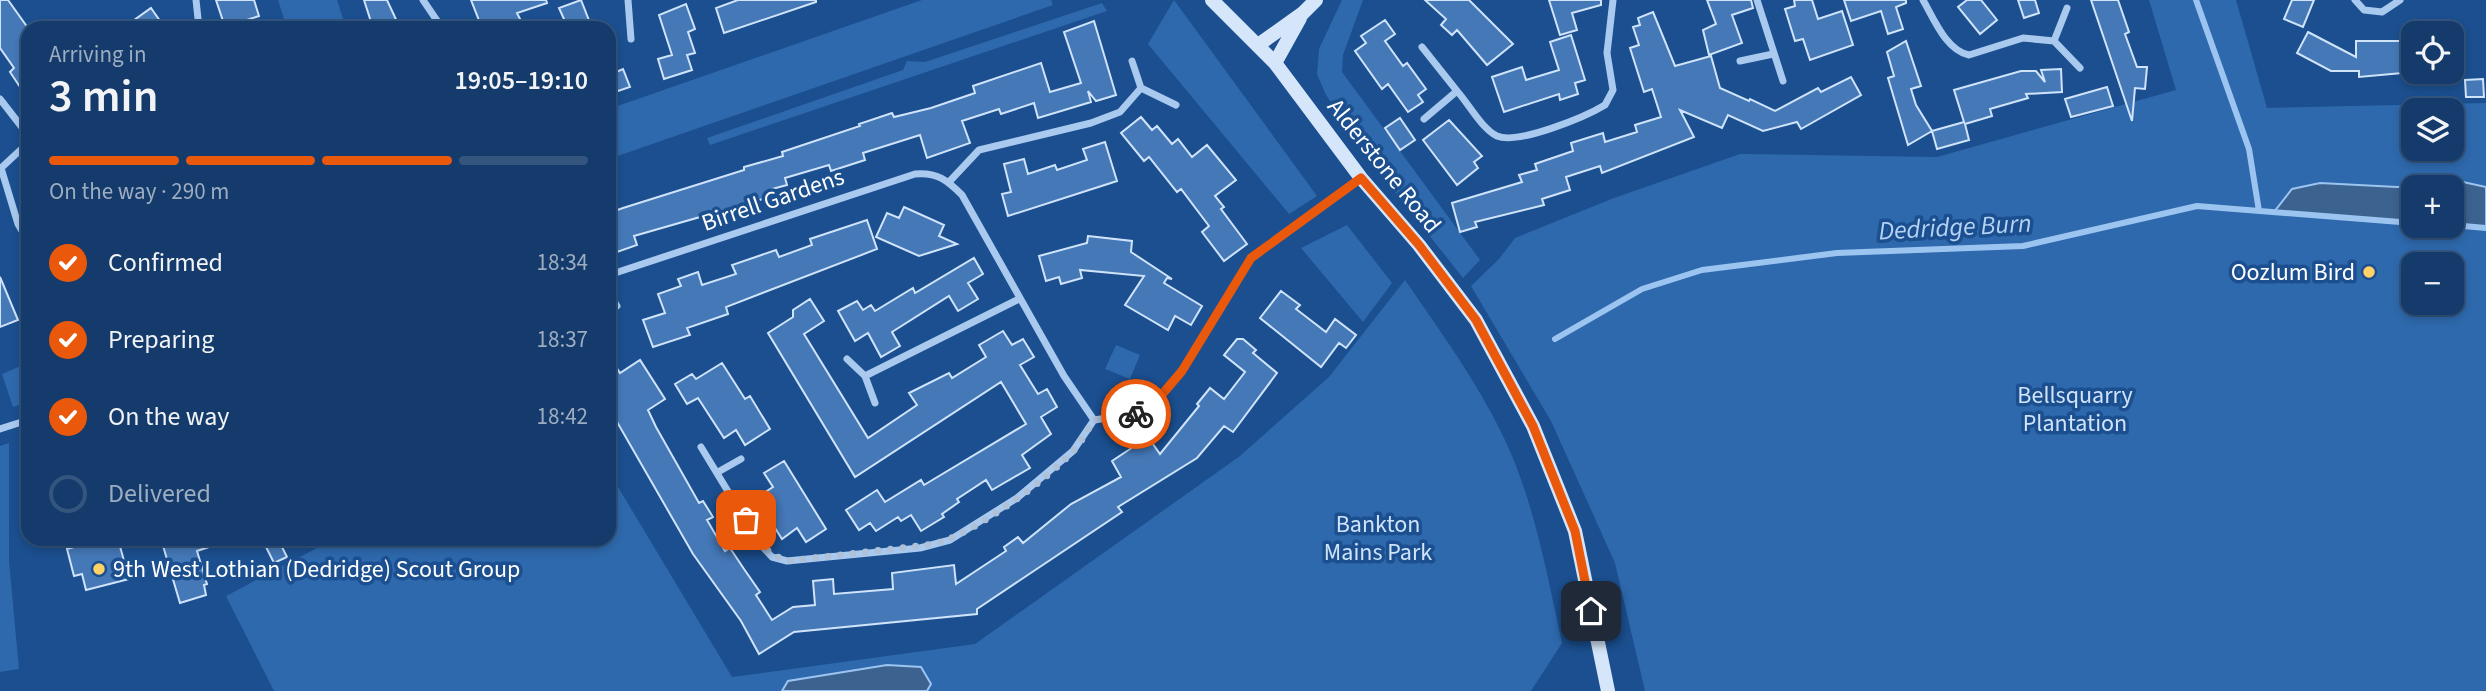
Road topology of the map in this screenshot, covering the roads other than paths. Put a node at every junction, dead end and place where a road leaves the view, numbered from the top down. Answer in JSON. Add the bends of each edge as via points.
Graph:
{"nodes":[{"id":1,"x":196,"y":0,"type":"edge"},
{"id":2,"x":423,"y":0,"type":"edge"},
{"id":3,"x":628,"y":0,"type":"edge"},
{"id":4,"x":1212,"y":0,"type":"edge"},
{"id":5,"x":1316,"y":0,"type":"edge"},
{"id":6,"x":1614,"y":0,"type":"edge"},
{"id":7,"x":1757,"y":0,"type":"edge"},
{"id":8,"x":1923,"y":0,"type":"edge"},
{"id":9,"x":2355,"y":0,"type":"edge"},
{"id":10,"x":2400,"y":0,"type":"edge"},
{"id":11,"x":2067,"y":8,"type":"dead end"},
{"id":12,"x":1303,"y":13,"type":"junction"},
{"id":13,"x":198,"y":21,"type":"edge"},
{"id":14,"x":437,"y":21,"type":"edge"},
{"id":15,"x":631,"y":39,"type":"dead end"},
{"id":16,"x":2054,"y":41,"type":"junction"},
{"id":17,"x":1258,"y":45,"type":"junction"},
{"id":18,"x":1422,"y":47,"type":"dead end"},
{"id":19,"x":1773,"y":54,"type":"junction"},
{"id":20,"x":1132,"y":61,"type":"dead end"},
{"id":21,"x":1740,"y":61,"type":"dead end"},
{"id":22,"x":1275,"y":63,"type":"junction"},
{"id":23,"x":2080,"y":68,"type":"dead end"},
{"id":24,"x":1783,"y":81,"type":"dead end"},
{"id":25,"x":1142,"y":88,"type":"junction"},
{"id":26,"x":1457,"y":90,"type":"junction"},
{"id":27,"x":0,"y":99,"type":"edge"},
{"id":28,"x":1176,"y":105,"type":"dead end"},
{"id":29,"x":1424,"y":119,"type":"dead end"},
{"id":30,"x":21,"y":126,"type":"edge"},
{"id":31,"x":21,"y":149,"type":"edge"},
{"id":32,"x":1,"y":168,"type":"edge"},
{"id":33,"x":1361,"y":178,"type":"junction"},
{"id":34,"x":949,"y":182,"type":"junction"},
{"id":35,"x":21,"y":229,"type":"edge"},
{"id":36,"x":616,"y":273,"type":"edge"},
{"id":37,"x":1019,"y":299,"type":"junction"},
{"id":38,"x":847,"y":359,"type":"dead end"},
{"id":39,"x":865,"y":376,"type":"junction"},
{"id":40,"x":875,"y":403,"type":"dead end"},
{"id":41,"x":1094,"y":420,"type":"junction"},
{"id":42,"x":21,"y":422,"type":"edge"},
{"id":43,"x":0,"y":429,"type":"edge"},
{"id":44,"x":701,"y":447,"type":"dead end"},
{"id":45,"x":741,"y":459,"type":"dead end"},
{"id":46,"x":718,"y":472,"type":"junction"},
{"id":47,"x":1608,"y":691,"type":"edge"}],
"edges":[{"from":1,"to":13,"type":"street"},
{"from":2,"to":14,"type":"street"},
{"from":3,"to":15,"type":"street"},
{"from":4,"to":17,"type":"street","name":"Alderstone Road"},
{"from":5,"to":12,"type":"street"},
{"from":6,"to":26,"type":"street","via":[[1607,52],[1613,90],[1605,105],[1593,112],[1507,139],[1493,135]]},
{"from":7,"to":19,"type":"street"},
{"from":8,"to":16,"type":"street","via":[[1959,53],[1969,55],[2023,38]]},
{"from":9,"to":10,"type":"street","via":[[2364,9],[2382,12]]},
{"from":11,"to":16,"type":"street"},
{"from":12,"to":17,"type":"street"},
{"from":12,"to":22,"type":"street"},
{"from":16,"to":23,"type":"street"},
{"from":17,"to":22,"type":"street","name":"Alderstone Road"},
{"from":18,"to":26,"type":"street"},
{"from":19,"to":21,"type":"street"},
{"from":19,"to":24,"type":"street"},
{"from":20,"to":25,"type":"street"},
{"from":22,"to":33,"type":"street","name":"Alderstone Road"},
{"from":25,"to":28,"type":"street"},
{"from":25,"to":34,"type":"street","via":[[1120,113],[979,150]]},
{"from":26,"to":29,"type":"street"},
{"from":27,"to":30,"type":"street"},
{"from":31,"to":32,"type":"street"},
{"from":32,"to":35,"type":"street"},
{"from":33,"to":41,"type":"street","via":[[1251,258],[1182,371],[1153,405],[1135,414]]},
{"from":33,"to":47,"type":"street","name":"Alderstone Road","via":[[1476,320],[1533,426],[1575,531]]},
{"from":34,"to":36,"type":"street","name":"Birrell Gardens","via":[[931,173],[915,174]]},
{"from":34,"to":37,"type":"street","via":[[962,195]]},
{"from":37,"to":39,"type":"street"},
{"from":37,"to":41,"type":"street"},
{"from":38,"to":39,"type":"street"},
{"from":39,"to":40,"type":"street"},
{"from":41,"to":46,"type":"street","via":[[1073,451],[1017,498],[950,540],[920,548],[788,561],[772,556],[760,544]]},
{"from":42,"to":43,"type":"street"},
{"from":44,"to":46,"type":"street"},
{"from":45,"to":46,"type":"street"}]}
